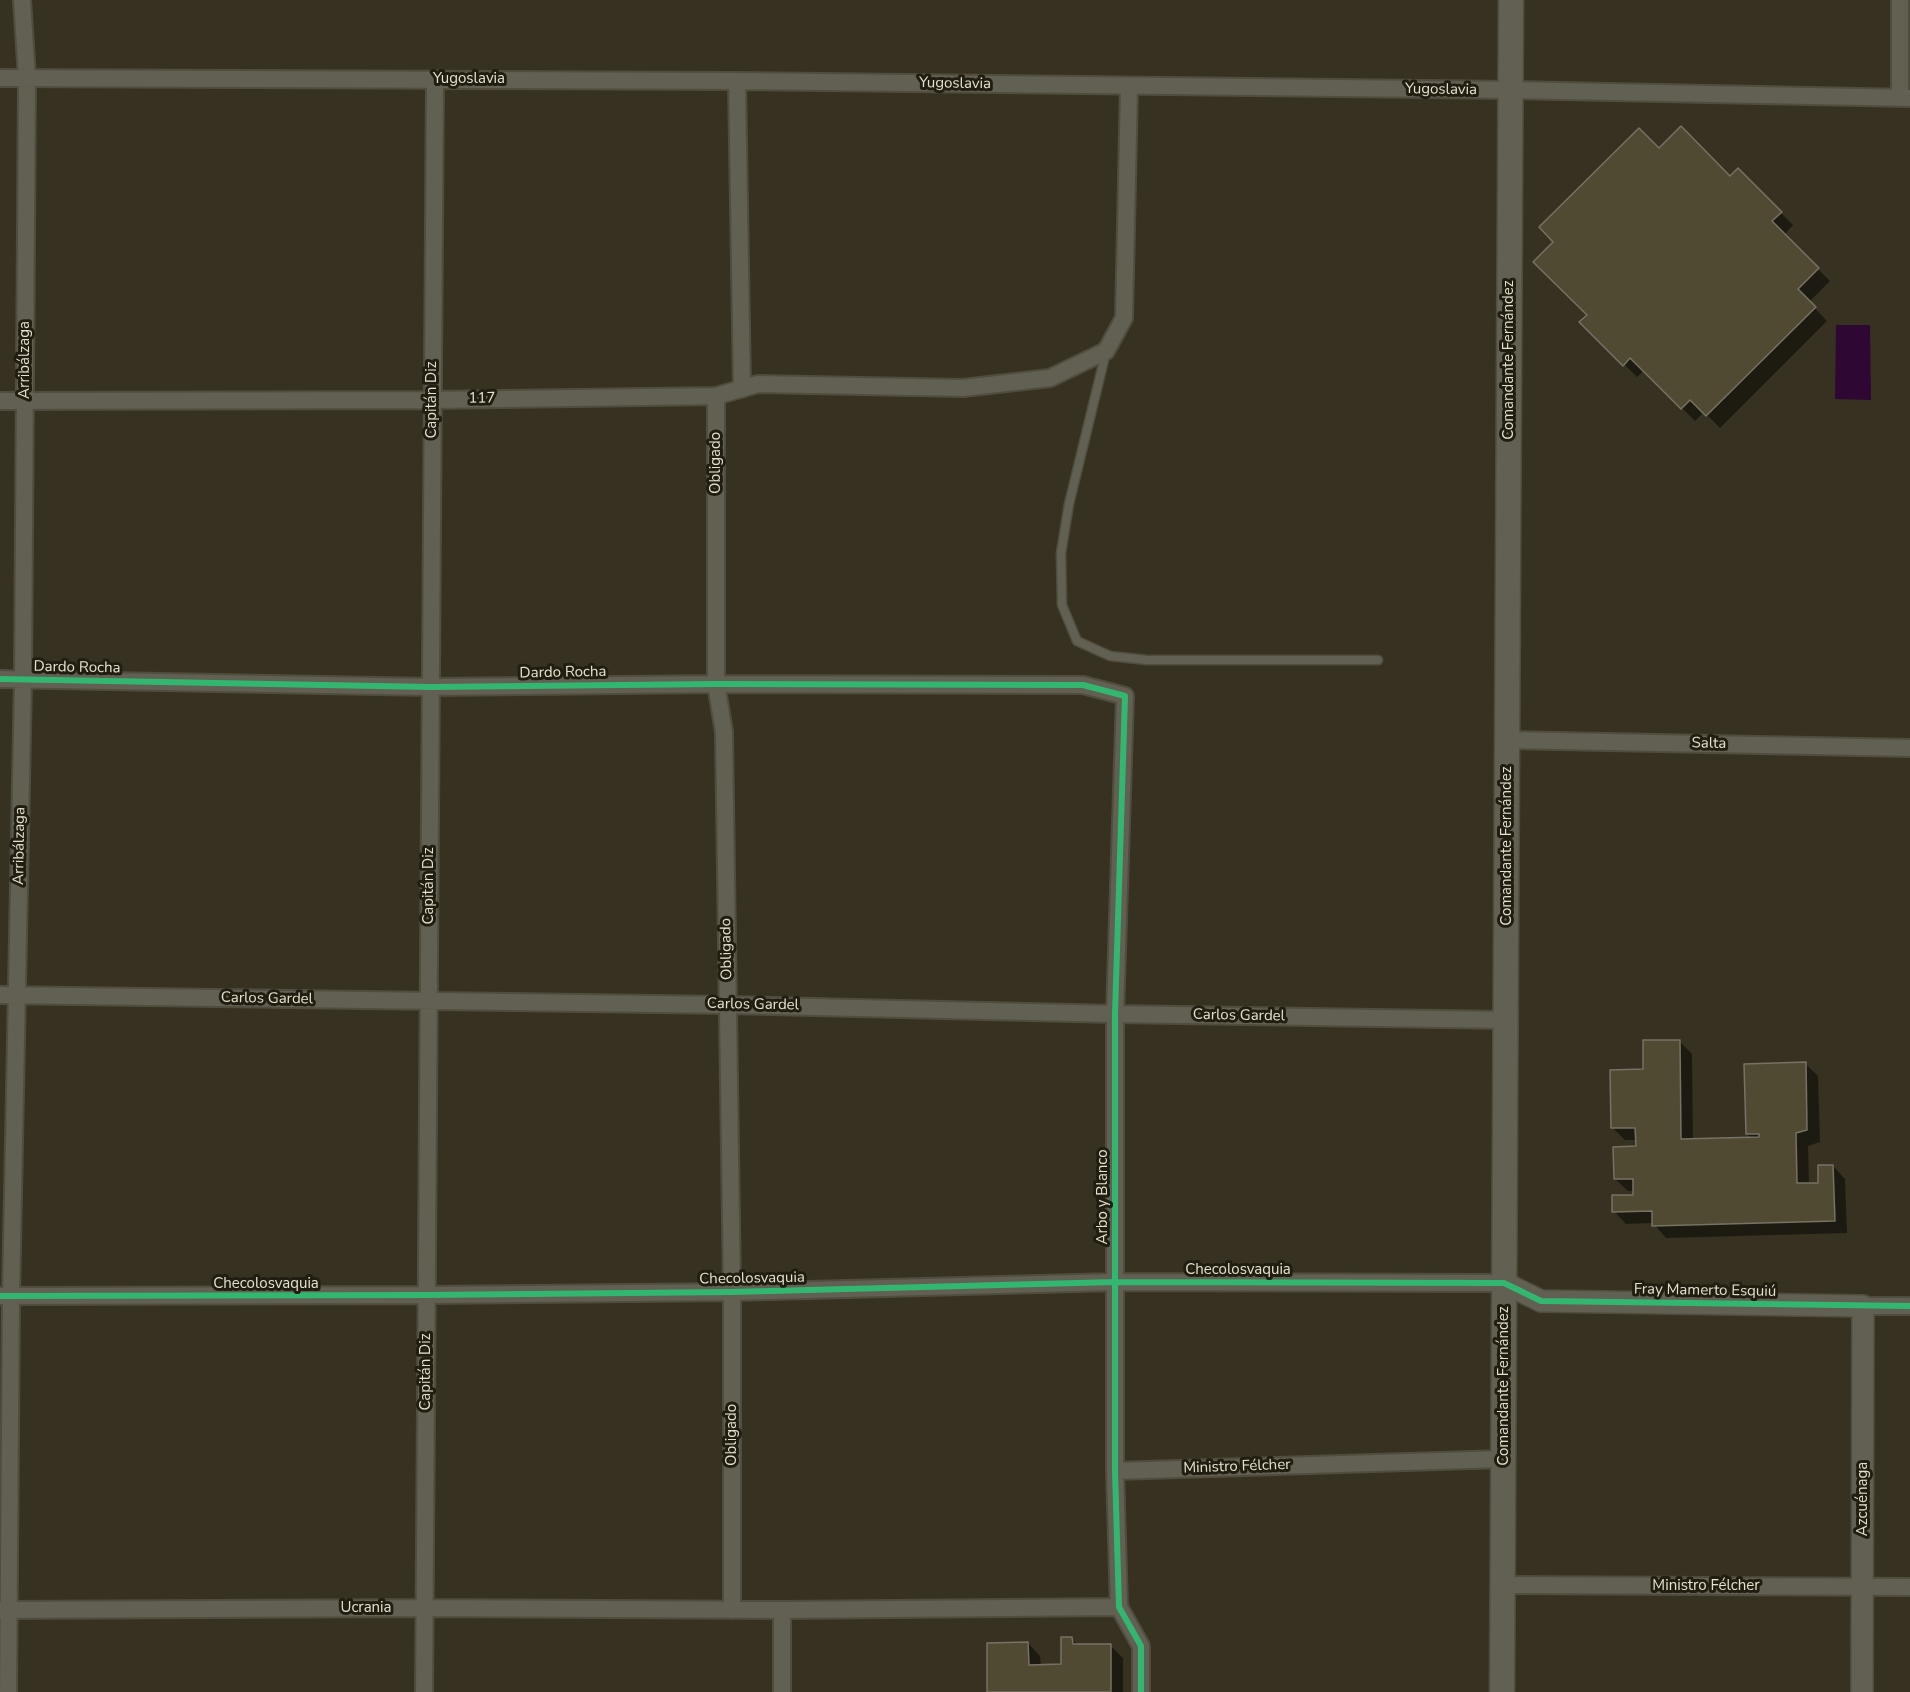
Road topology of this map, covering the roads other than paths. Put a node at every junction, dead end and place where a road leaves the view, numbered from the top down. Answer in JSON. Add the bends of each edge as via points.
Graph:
{"nodes":[{"id":1,"x":22,"y":0,"type":"edge"},
{"id":2,"x":1511,"y":0,"type":"edge"},
{"id":3,"x":1900,"y":0,"type":"edge"},
{"id":4,"x":0,"y":78,"type":"edge"},
{"id":5,"x":27,"y":78,"type":"junction"},
{"id":6,"x":435,"y":79,"type":"junction"},
{"id":7,"x":737,"y":81,"type":"junction"},
{"id":8,"x":1129,"y":86,"type":"junction"},
{"id":9,"x":1511,"y":90,"type":"junction"},
{"id":10,"x":1905,"y":98,"type":"edge"},
{"id":11,"x":1106,"y":351,"type":"junction"},
{"id":12,"x":742,"y":389,"type":"junction"},
{"id":13,"x":716,"y":396,"type":"junction"},
{"id":14,"x":432,"y":400,"type":"junction"},
{"id":15,"x":0,"y":401,"type":"edge"},
{"id":16,"x":25,"y":401,"type":"junction"},
{"id":17,"x":1378,"y":660,"type":"dead end"},
{"id":18,"x":0,"y":679,"type":"edge"},
{"id":19,"x":23,"y":679,"type":"junction"},
{"id":20,"x":716,"y":684,"type":"junction"},
{"id":21,"x":430,"y":687,"type":"junction"},
{"id":22,"x":1125,"y":696,"type":"joint"},
{"id":23,"x":1507,"y":740,"type":"junction"},
{"id":24,"x":1910,"y":748,"type":"edge"},
{"id":25,"x":8,"y":995,"type":"edge"},
{"id":26,"x":429,"y":1001,"type":"junction"},
{"id":27,"x":728,"y":1005,"type":"junction"},
{"id":28,"x":1115,"y":1014,"type":"junction"},
{"id":29,"x":1506,"y":1020,"type":"junction"},
{"id":30,"x":1115,"y":1282,"type":"junction"},
{"id":31,"x":1504,"y":1283,"type":"junction"},
{"id":32,"x":732,"y":1292,"type":"junction"},
{"id":33,"x":426,"y":1295,"type":"junction"},
{"id":34,"x":5,"y":1296,"type":"edge"},
{"id":35,"x":1863,"y":1306,"type":"junction"},
{"id":36,"x":1910,"y":1306,"type":"edge"},
{"id":37,"x":1503,"y":1459,"type":"junction"},
{"id":38,"x":1115,"y":1471,"type":"junction"},
{"id":39,"x":1503,"y":1585,"type":"junction"},
{"id":40,"x":1862,"y":1587,"type":"junction"},
{"id":41,"x":1910,"y":1587,"type":"edge"},
{"id":42,"x":1119,"y":1606,"type":"junction"},
{"id":43,"x":424,"y":1608,"type":"junction"},
{"id":44,"x":4,"y":1610,"type":"edge"},
{"id":45,"x":732,"y":1610,"type":"junction"},
{"id":46,"x":782,"y":1610,"type":"junction"},
{"id":47,"x":8,"y":1692,"type":"edge"},
{"id":48,"x":424,"y":1692,"type":"edge"},
{"id":49,"x":782,"y":1692,"type":"edge"},
{"id":50,"x":1141,"y":1692,"type":"edge"},
{"id":51,"x":1502,"y":1692,"type":"edge"},
{"id":52,"x":1862,"y":1692,"type":"edge"}],
"edges":[{"from":1,"to":5,"type":"street","name":"Arribálzaga"},
{"from":2,"to":9,"type":"main road","name":"Comandante Fernández"},
{"from":3,"to":10,"type":"street"},
{"from":4,"to":5,"type":"street","name":"Yugoslavia"},
{"from":5,"to":6,"type":"street","name":"Yugoslavia"},
{"from":5,"to":16,"type":"street","name":"Arribálzaga"},
{"from":6,"to":7,"type":"street","name":"Yugoslavia"},
{"from":6,"to":14,"type":"street","name":"Capitán Diz"},
{"from":7,"to":8,"type":"street","name":"Yugoslavia"},
{"from":7,"to":12,"type":"street"},
{"from":8,"to":9,"type":"street","name":"Yugoslavia"},
{"from":8,"to":11,"type":"street","via":[[1124,318]]},
{"from":9,"to":10,"type":"street","name":"Yugoslavia"},
{"from":9,"to":23,"type":"main road","name":"Comandante Fernández"},
{"from":11,"to":12,"type":"street","name":"117","via":[[1050,378],[963,388],[758,384]]},
{"from":11,"to":17,"type":"lane","via":[[1069,504],[1062,554],[1062,605],[1077,641],[1110,656],[1147,660]]},
{"from":12,"to":13,"type":"street","name":"117"},
{"from":13,"to":14,"type":"street","name":"117"},
{"from":13,"to":20,"type":"street","name":"Obligado"},
{"from":14,"to":16,"type":"street","name":"117"},
{"from":14,"to":21,"type":"street","name":"Capitán Diz"},
{"from":15,"to":16,"type":"street","name":"117"},
{"from":16,"to":19,"type":"street","name":"Arribálzaga"},
{"from":18,"to":19,"type":"street","name":"Dardo Rocha"},
{"from":19,"to":21,"type":"street","name":"Dardo Rocha"},
{"from":19,"to":25,"type":"street","name":"Arribálzaga"},
{"from":20,"to":21,"type":"street","name":"Dardo Rocha"},
{"from":20,"to":22,"type":"street","name":"Dardo Rocha","via":[[1083,685]]},
{"from":20,"to":27,"type":"street","name":"Obligado","via":[[724,732]]},
{"from":21,"to":26,"type":"street","name":"Capitán Diz"},
{"from":22,"to":28,"type":"street","name":"Arbo y Blanco"},
{"from":23,"to":24,"type":"street","name":"Salta"},
{"from":23,"to":29,"type":"main road","name":"Comandante Fernández"},
{"from":25,"to":26,"type":"street","name":"Carlos Gardel"},
{"from":25,"to":34,"type":"street","name":"Arribálzaga"},
{"from":26,"to":27,"type":"street","name":"Carlos Gardel"},
{"from":26,"to":33,"type":"street","name":"Capitán Diz"},
{"from":27,"to":28,"type":"street","name":"Carlos Gardel"},
{"from":27,"to":32,"type":"street","name":"Obligado"},
{"from":28,"to":29,"type":"street","name":"Carlos Gardel"},
{"from":28,"to":30,"type":"street","name":"Arbo y Blanco"},
{"from":29,"to":31,"type":"main road","name":"Comandante Fernández"},
{"from":30,"to":31,"type":"street","name":"Checolosvaquia"},
{"from":30,"to":32,"type":"street","name":"Checolosvaquia"},
{"from":30,"to":38,"type":"street","name":"Arbo y Blanco"},
{"from":31,"to":35,"type":"street","name":"Fray Mamerto Esquiú","via":[[1541,1301]]},
{"from":31,"to":37,"type":"main road","name":"Comandante Fernández"},
{"from":32,"to":33,"type":"street","name":"Checolosvaquia"},
{"from":32,"to":45,"type":"street","name":"Obligado"},
{"from":33,"to":34,"type":"street","name":"Checolosvaquia"},
{"from":33,"to":43,"type":"street","name":"Capitán Diz"},
{"from":34,"to":44,"type":"street","name":"Arribálzaga"},
{"from":35,"to":36,"type":"street","name":"Fray Mamerto Esquiú"},
{"from":35,"to":40,"type":"street","name":"Azcuénaga"},
{"from":37,"to":38,"type":"street","name":"Ministro Félcher"},
{"from":37,"to":39,"type":"main road","name":"Comandante Fernández"},
{"from":38,"to":42,"type":"street","name":"Arbo y Blanco"},
{"from":39,"to":40,"type":"street","name":"Ministro Félcher"},
{"from":39,"to":51,"type":"main road","name":"Comandante Fernández"},
{"from":40,"to":41,"type":"street","name":"Ministro Félcher"},
{"from":40,"to":52,"type":"street","name":"Azcuénaga"},
{"from":42,"to":46,"type":"street"},
{"from":42,"to":50,"type":"street","name":"Arbo y Blanco","via":[[1141,1646]]},
{"from":43,"to":44,"type":"street","name":"Ucrania"},
{"from":43,"to":45,"type":"street","name":"Ucrania"},
{"from":43,"to":48,"type":"street","name":"Capitán Diz"},
{"from":44,"to":47,"type":"street","name":"Arribálzaga"},
{"from":45,"to":46,"type":"street"},
{"from":46,"to":49,"type":"street"}]}
